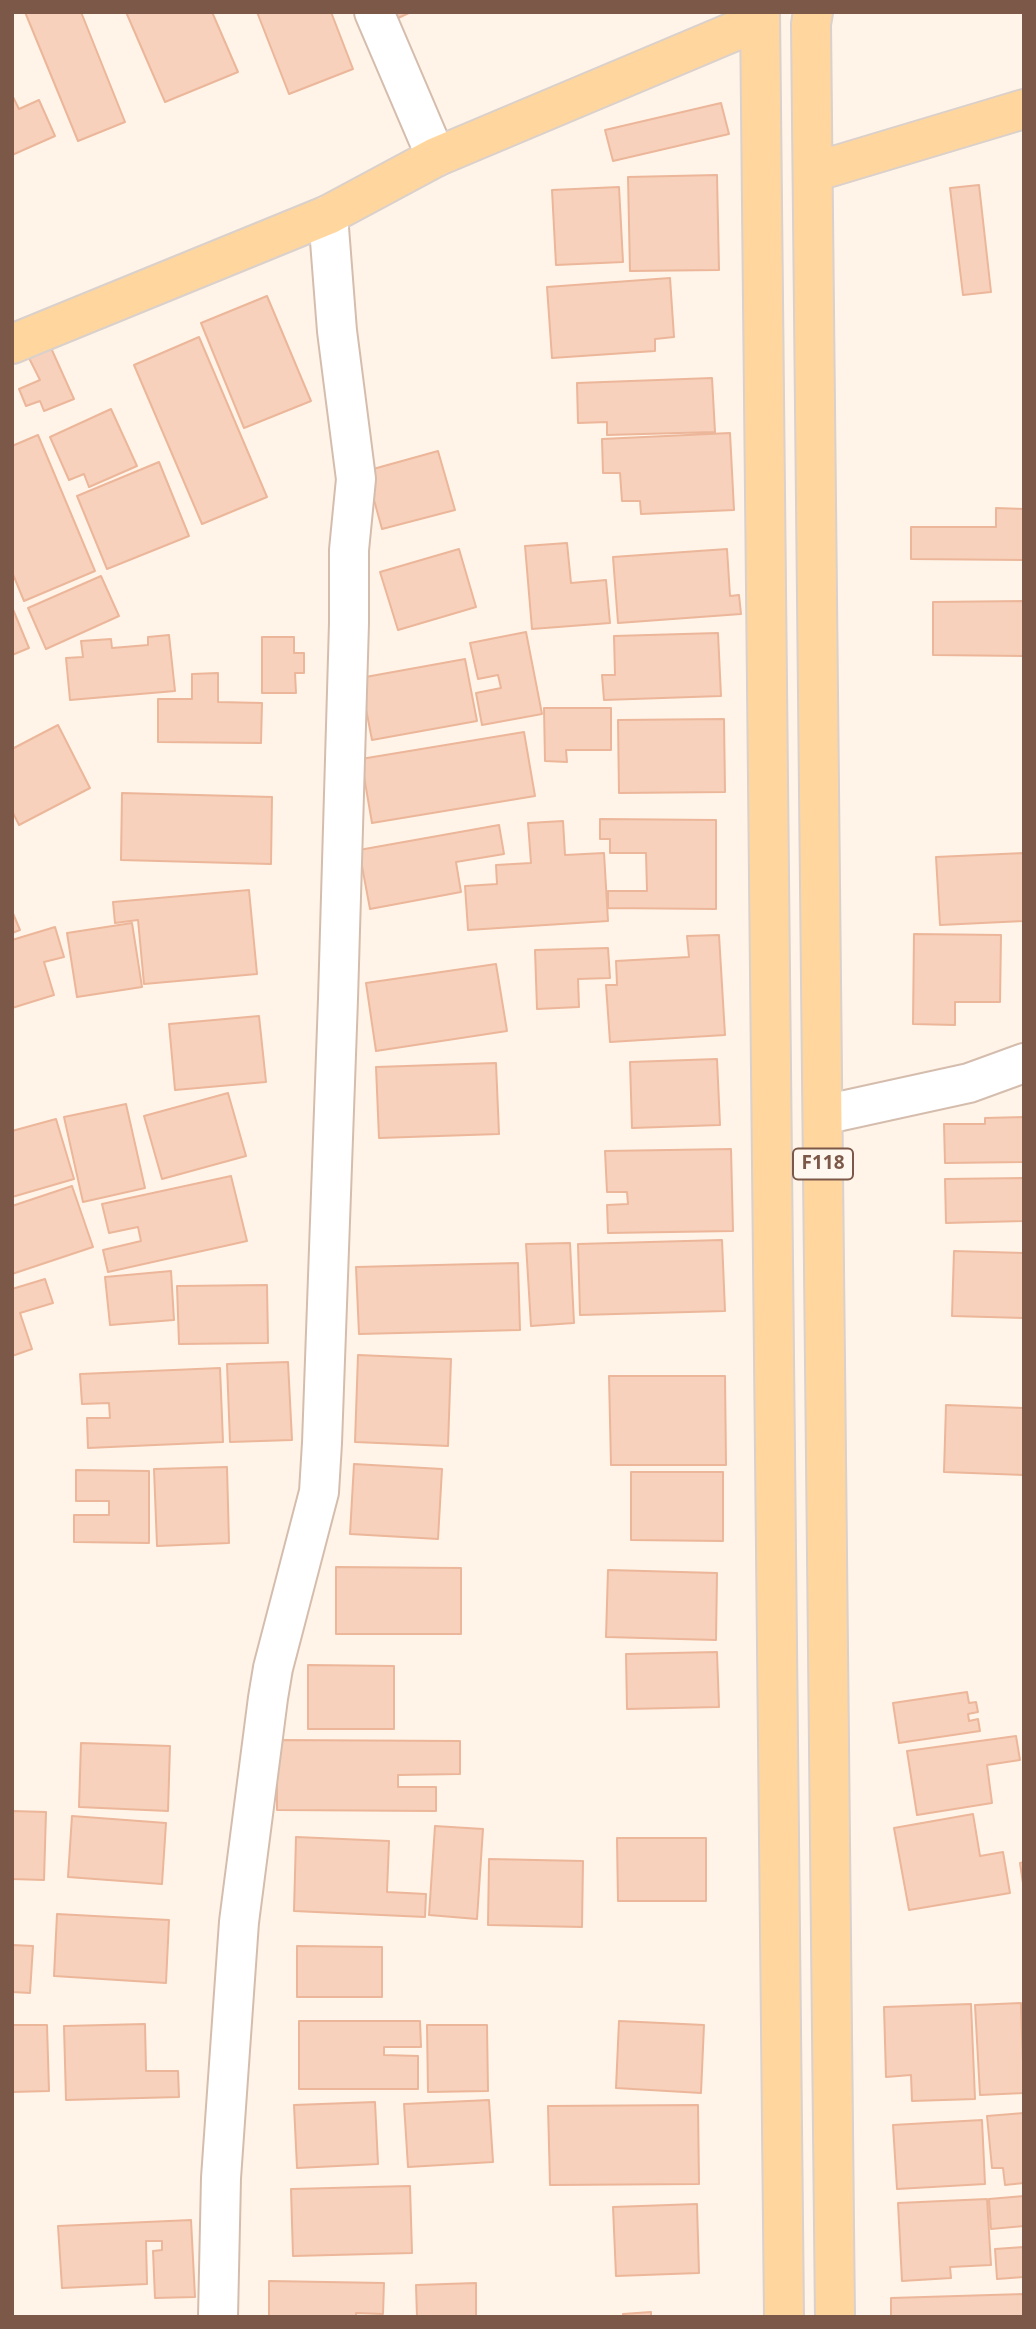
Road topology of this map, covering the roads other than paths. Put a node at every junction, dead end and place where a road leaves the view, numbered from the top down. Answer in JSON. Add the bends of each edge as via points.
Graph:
{"nodes":[{"id":1,"x":374,"y":12,"type":"edge"},
{"id":2,"x":813,"y":12,"type":"edge"},
{"id":3,"x":759,"y":16,"type":"edge"},
{"id":4,"x":1024,"y":109,"type":"edge"},
{"id":5,"x":436,"y":157,"type":"junction"},
{"id":6,"x":814,"y":172,"type":"junction"},
{"id":7,"x":328,"y":215,"type":"junction"},
{"id":8,"x":12,"y":344,"type":"edge"},
{"id":9,"x":1024,"y":1063,"type":"edge"},
{"id":10,"x":823,"y":1115,"type":"junction"},
{"id":11,"x":218,"y":2317,"type":"edge"},
{"id":12,"x":784,"y":2317,"type":"edge"},
{"id":13,"x":835,"y":2317,"type":"edge"}],
"edges":[{"from":1,"to":5,"type":"street"},
{"from":2,"to":6,"type":"main road","number":"F118"},
{"from":3,"to":5,"type":"main road"},
{"from":3,"to":12,"type":"main road","number":"F118"},
{"from":4,"to":6,"type":"main road"},
{"from":5,"to":7,"type":"main road"},
{"from":6,"to":10,"type":"main road","number":"F118"},
{"from":7,"to":8,"type":"main road"},
{"from":7,"to":11,"type":"street","via":[[356,479],[349,550],[322,1443],[318,1493],[273,1668],[241,1909],[221,2178]]},
{"from":9,"to":10,"type":"street","via":[[969,1083]]},
{"from":10,"to":13,"type":"main road","number":"F118"}]}
